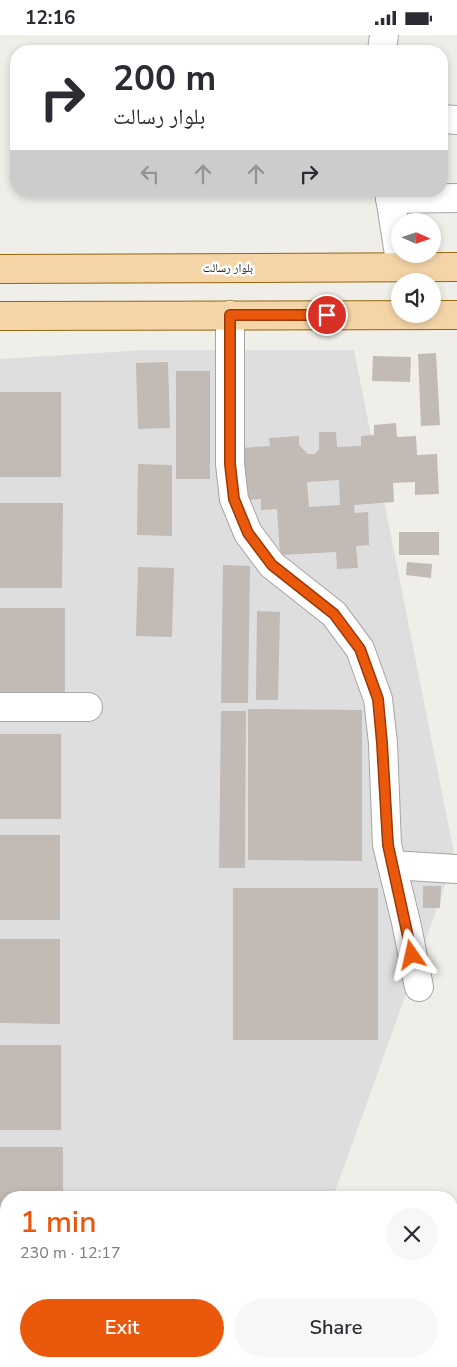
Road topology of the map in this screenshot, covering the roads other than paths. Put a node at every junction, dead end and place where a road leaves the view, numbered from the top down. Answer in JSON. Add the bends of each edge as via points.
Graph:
{"nodes":[{"id":1,"x":390,"y":197,"type":"edge"},
{"id":2,"x":401,"y":267,"type":"junction"},
{"id":3,"x":457,"y":267,"type":"edge"},
{"id":4,"x":0,"y":269,"type":"edge"},
{"id":5,"x":230,"y":315,"type":"junction"},
{"id":6,"x":457,"y":315,"type":"edge"},
{"id":7,"x":0,"y":316,"type":"edge"},
{"id":8,"x":0,"y":707,"type":"edge"},
{"id":9,"x":88,"y":707,"type":"dead end"},
{"id":10,"x":392,"y":865,"type":"junction"},
{"id":11,"x":457,"y":869,"type":"edge"},
{"id":12,"x":419,"y":987,"type":"dead end"}],
"edges":[{"from":1,"to":2,"type":"street"},
{"from":2,"to":3,"type":"main road","name":"بلوار رسالت"},
{"from":2,"to":4,"type":"main road","name":"بلوار رسالت"},
{"from":5,"to":6,"type":"main road"},
{"from":5,"to":7,"type":"main road"},
{"from":5,"to":10,"type":"street","via":[[230,464],[234,499],[248,533],[272,565],[334,614],[360,649],[378,699]]},
{"from":8,"to":9,"type":"street"},
{"from":10,"to":11,"type":"street"},
{"from":10,"to":12,"type":"street"}]}
